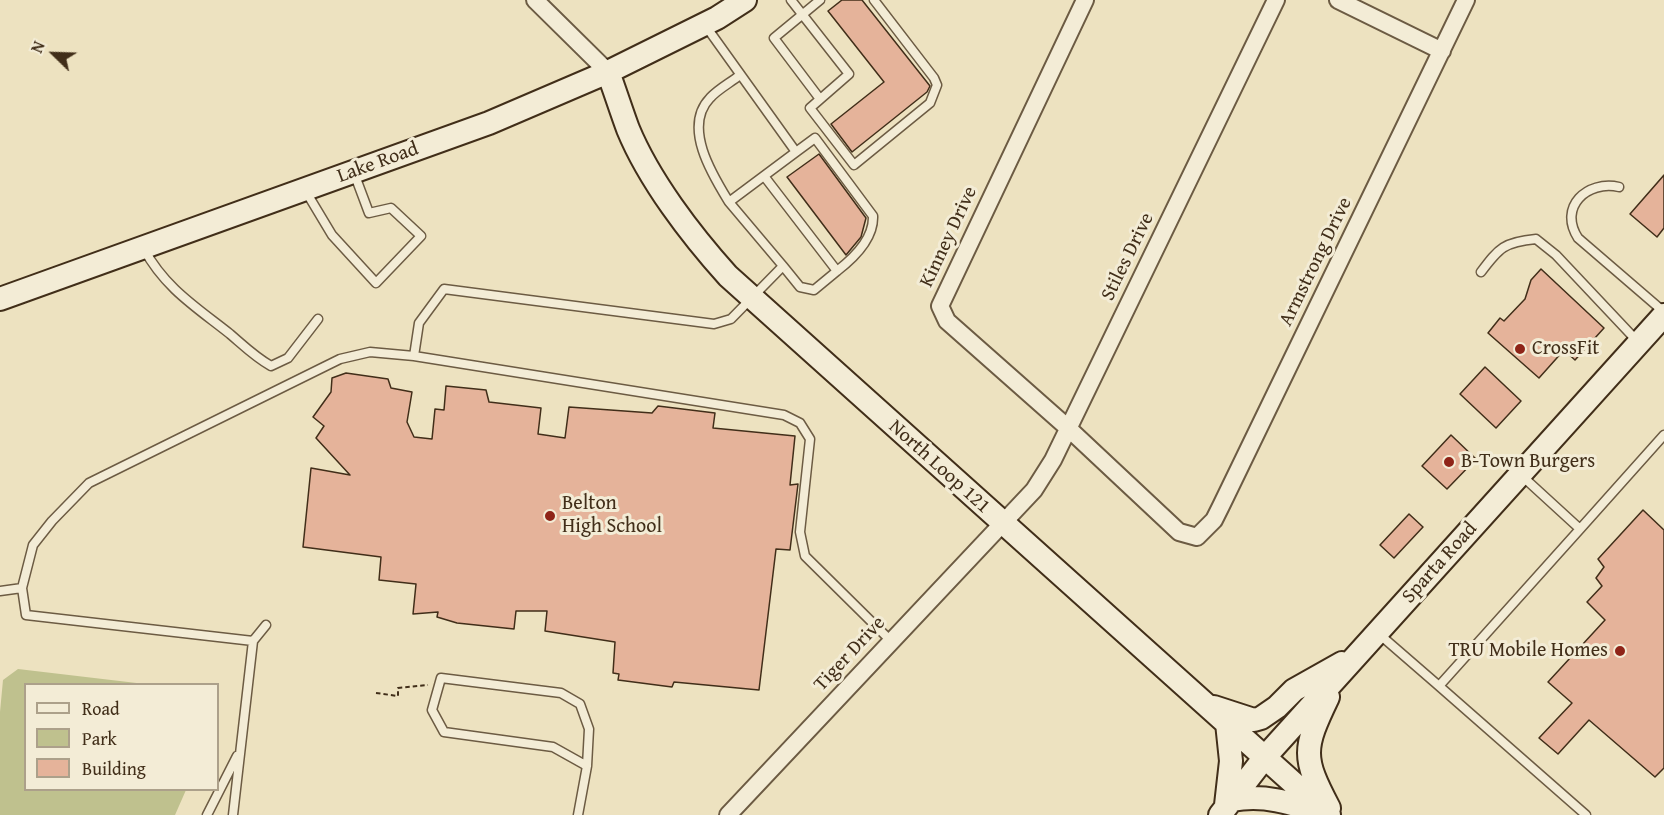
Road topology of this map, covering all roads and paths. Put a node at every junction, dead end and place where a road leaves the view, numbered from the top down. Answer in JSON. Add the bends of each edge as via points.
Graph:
{"nodes":[{"id":1,"x":535,"y":0,"type":"edge"},
{"id":2,"x":744,"y":0,"type":"edge"},
{"id":3,"x":791,"y":0,"type":"edge"},
{"id":4,"x":820,"y":0,"type":"edge"},
{"id":5,"x":874,"y":0,"type":"edge"},
{"id":6,"x":1085,"y":0,"type":"edge"},
{"id":7,"x":1276,"y":0,"type":"edge"},
{"id":8,"x":1338,"y":0,"type":"edge"},
{"id":9,"x":1466,"y":0,"type":"edge"},
{"id":10,"x":802,"y":14,"type":"junction"},
{"id":11,"x":705,"y":24,"type":"junction"},
{"id":12,"x":1442,"y":51,"type":"junction"},
{"id":13,"x":608,"y":72,"type":"junction"},
{"id":14,"x":740,"y":75,"type":"junction"},
{"id":15,"x":820,"y":99,"type":"junction"},
{"id":16,"x":796,"y":152,"type":"junction"},
{"id":17,"x":354,"y":171,"type":"junction"},
{"id":18,"x":764,"y":176,"type":"junction"},
{"id":19,"x":1619,"y":187,"type":"dead end"},
{"id":20,"x":305,"y":190,"type":"junction"},
{"id":21,"x":729,"y":202,"type":"junction"},
{"id":22,"x":143,"y":249,"type":"junction"},
{"id":23,"x":783,"y":266,"type":"junction"},
{"id":24,"x":837,"y":271,"type":"junction"},
{"id":25,"x":1481,"y":272,"type":"dead end"},
{"id":26,"x":0,"y":299,"type":"edge"},
{"id":27,"x":752,"y":300,"type":"junction"},
{"id":28,"x":1664,"y":314,"type":"edge"},
{"id":29,"x":318,"y":319,"type":"dead end"},
{"id":30,"x":1639,"y":343,"type":"junction"},
{"id":31,"x":414,"y":356,"type":"junction"},
{"id":32,"x":1068,"y":428,"type":"junction"},
{"id":33,"x":1664,"y":435,"type":"edge"},
{"id":34,"x":1520,"y":474,"type":"junction"},
{"id":35,"x":1004,"y":524,"type":"junction"},
{"id":36,"x":1580,"y":529,"type":"junction"},
{"id":37,"x":1197,"y":537,"type":"joint"},
{"id":38,"x":22,"y":588,"type":"junction"},
{"id":39,"x":0,"y":591,"type":"edge"},
{"id":40,"x":266,"y":625,"type":"dead end"},
{"id":41,"x":1378,"y":633,"type":"junction"},
{"id":42,"x":253,"y":640,"type":"junction"},
{"id":43,"x":891,"y":641,"type":"junction"},
{"id":44,"x":1361,"y":652,"type":"junction"},
{"id":45,"x":1338,"y":677,"type":"junction"},
{"id":46,"x":441,"y":678,"type":"junction"},
{"id":47,"x":1439,"y":686,"type":"junction"},
{"id":48,"x":376,"y":693,"type":"dead end"},
{"id":49,"x":1204,"y":703,"type":"junction"},
{"id":50,"x":1227,"y":723,"type":"junction"},
{"id":51,"x":240,"y":750,"type":"junction"},
{"id":52,"x":1265,"y":757,"type":"junction"},
{"id":53,"x":587,"y":766,"type":"junction"},
{"id":54,"x":1226,"y":807,"type":"edge"},
{"id":55,"x":207,"y":815,"type":"edge"},
{"id":56,"x":233,"y":815,"type":"edge"},
{"id":57,"x":578,"y":815,"type":"edge"},
{"id":58,"x":728,"y":815,"type":"edge"},
{"id":59,"x":1330,"y":815,"type":"edge"},
{"id":60,"x":1586,"y":815,"type":"edge"}],
"edges":[{"from":1,"to":13,"type":"street"},
{"from":2,"to":11,"type":"main road","name":"Lake Road"},
{"from":3,"to":10,"type":"lane"},
{"from":4,"to":10,"type":"lane"},
{"from":5,"to":15,"type":"lane","via":[[934,78],[937,85],[930,103],[854,165],[810,108]]},
{"from":6,"to":32,"type":"street","name":"Kinney Drive","via":[[940,306],[946,321]]},
{"from":7,"to":32,"type":"street","name":"Stiles Drive"},
{"from":8,"to":12,"type":"street"},
{"from":9,"to":12,"type":"street","name":"Armstrong Drive"},
{"from":10,"to":15,"type":"lane","via":[[774,38]]},
{"from":10,"to":15,"type":"lane","via":[[849,74]]},
{"from":11,"to":13,"type":"main road","name":"Lake Road"},
{"from":11,"to":14,"type":"lane"},
{"from":12,"to":37,"type":"street","name":"Armstrong Drive","via":[[1214,520]]},
{"from":13,"to":17,"type":"main road","name":"Lake Road","via":[[489,123]]},
{"from":13,"to":27,"type":"main road","name":"North Loop 121","via":[[629,130],[668,199],[701,246]]},
{"from":14,"to":16,"type":"lane"},
{"from":14,"to":21,"type":"lane","via":[[709,99],[699,126],[713,177]]},
{"from":16,"to":18,"type":"lane"},
{"from":16,"to":24,"type":"lane","via":[[815,138],[873,216],[863,245]]},
{"from":17,"to":20,"type":"main road","name":"Lake Road"},
{"from":17,"to":20,"type":"lane","via":[[369,213],[391,208],[421,236],[376,284],[332,236]]},
{"from":18,"to":21,"type":"lane"},
{"from":18,"to":24,"type":"lane"},
{"from":19,"to":28,"type":"lane","via":[[1606,184],[1585,192],[1573,209],[1573,229],[1578,238]]},
{"from":20,"to":22,"type":"main road","name":"Lake Road"},
{"from":21,"to":23,"type":"lane"},
{"from":22,"to":26,"type":"main road","name":"Lake Road"},
{"from":22,"to":29,"type":"lane","via":[[156,272],[181,296],[252,356],[271,366],[288,358]]},
{"from":23,"to":24,"type":"lane","via":[[800,287],[814,290]]},
{"from":23,"to":27,"type":"lane"},
{"from":25,"to":30,"type":"lane","via":[[1498,249],[1520,240],[1536,239]]},
{"from":27,"to":31,"type":"lane","via":[[731,319],[714,324],[444,289],[419,323]]},
{"from":27,"to":35,"type":"main road","name":"North Loop 121"},
{"from":28,"to":30,"type":"main road","name":"Sparta Road"},
{"from":30,"to":34,"type":"main road","name":"Sparta Road"},
{"from":31,"to":38,"type":"lane","via":[[370,352],[340,359],[89,483],[33,545]]},
{"from":31,"to":43,"type":"lane","via":[[784,415],[800,423],[810,439],[800,532],[805,556]]},
{"from":32,"to":35,"type":"street","name":"Stiles Drive","via":[[1034,490]]},
{"from":32,"to":37,"type":"street","name":"Kinney Drive","via":[[1179,532]]},
{"from":33,"to":36,"type":"lane"},
{"from":34,"to":36,"type":"lane"},
{"from":34,"to":41,"type":"main road","name":"Sparta Road"},
{"from":35,"to":43,"type":"street","name":"Tiger Drive"},
{"from":35,"to":49,"type":"main road","name":"North Loop 121"},
{"from":36,"to":47,"type":"lane"},
{"from":38,"to":39,"type":"lane"},
{"from":38,"to":42,"type":"lane","via":[[26,615]]},
{"from":40,"to":42,"type":"lane"},
{"from":41,"to":44,"type":"main road","name":"Sparta Road"},
{"from":41,"to":47,"type":"lane"},
{"from":42,"to":51,"type":"lane"},
{"from":43,"to":58,"type":"street","name":"Tiger Drive"},
{"from":44,"to":45,"type":"main road","name":"Sparta Road"},
{"from":44,"to":49,"type":"main road","via":[[1294,690],[1261,718],[1254,720]]},
{"from":45,"to":52,"type":"main road","name":"Sparta Road"},
{"from":45,"to":59,"type":"main road","via":[[1317,721],[1307,758]]},
{"from":46,"to":48,"type":"path","via":[[427,685],[398,688],[398,696]]},
{"from":46,"to":53,"type":"lane","via":[[561,693],[580,704],[589,729]]},
{"from":46,"to":53,"type":"lane","via":[[432,710],[444,732],[553,747]]},
{"from":47,"to":60,"type":"lane"},
{"from":49,"to":50,"type":"main road","name":"North Loop 121"},
{"from":50,"to":52,"type":"main road","name":"North Loop 121"},
{"from":50,"to":54,"type":"main road","via":[[1231,761]]},
{"from":51,"to":55,"type":"lane"},
{"from":51,"to":56,"type":"lane"},
{"from":52,"to":54,"type":"main road","name":"Sparta Road"},
{"from":52,"to":59,"type":"main road","name":"North Loop 121"},
{"from":53,"to":57,"type":"lane"},
{"from":54,"to":59,"type":"main road","via":[[1252,796]]}]}
